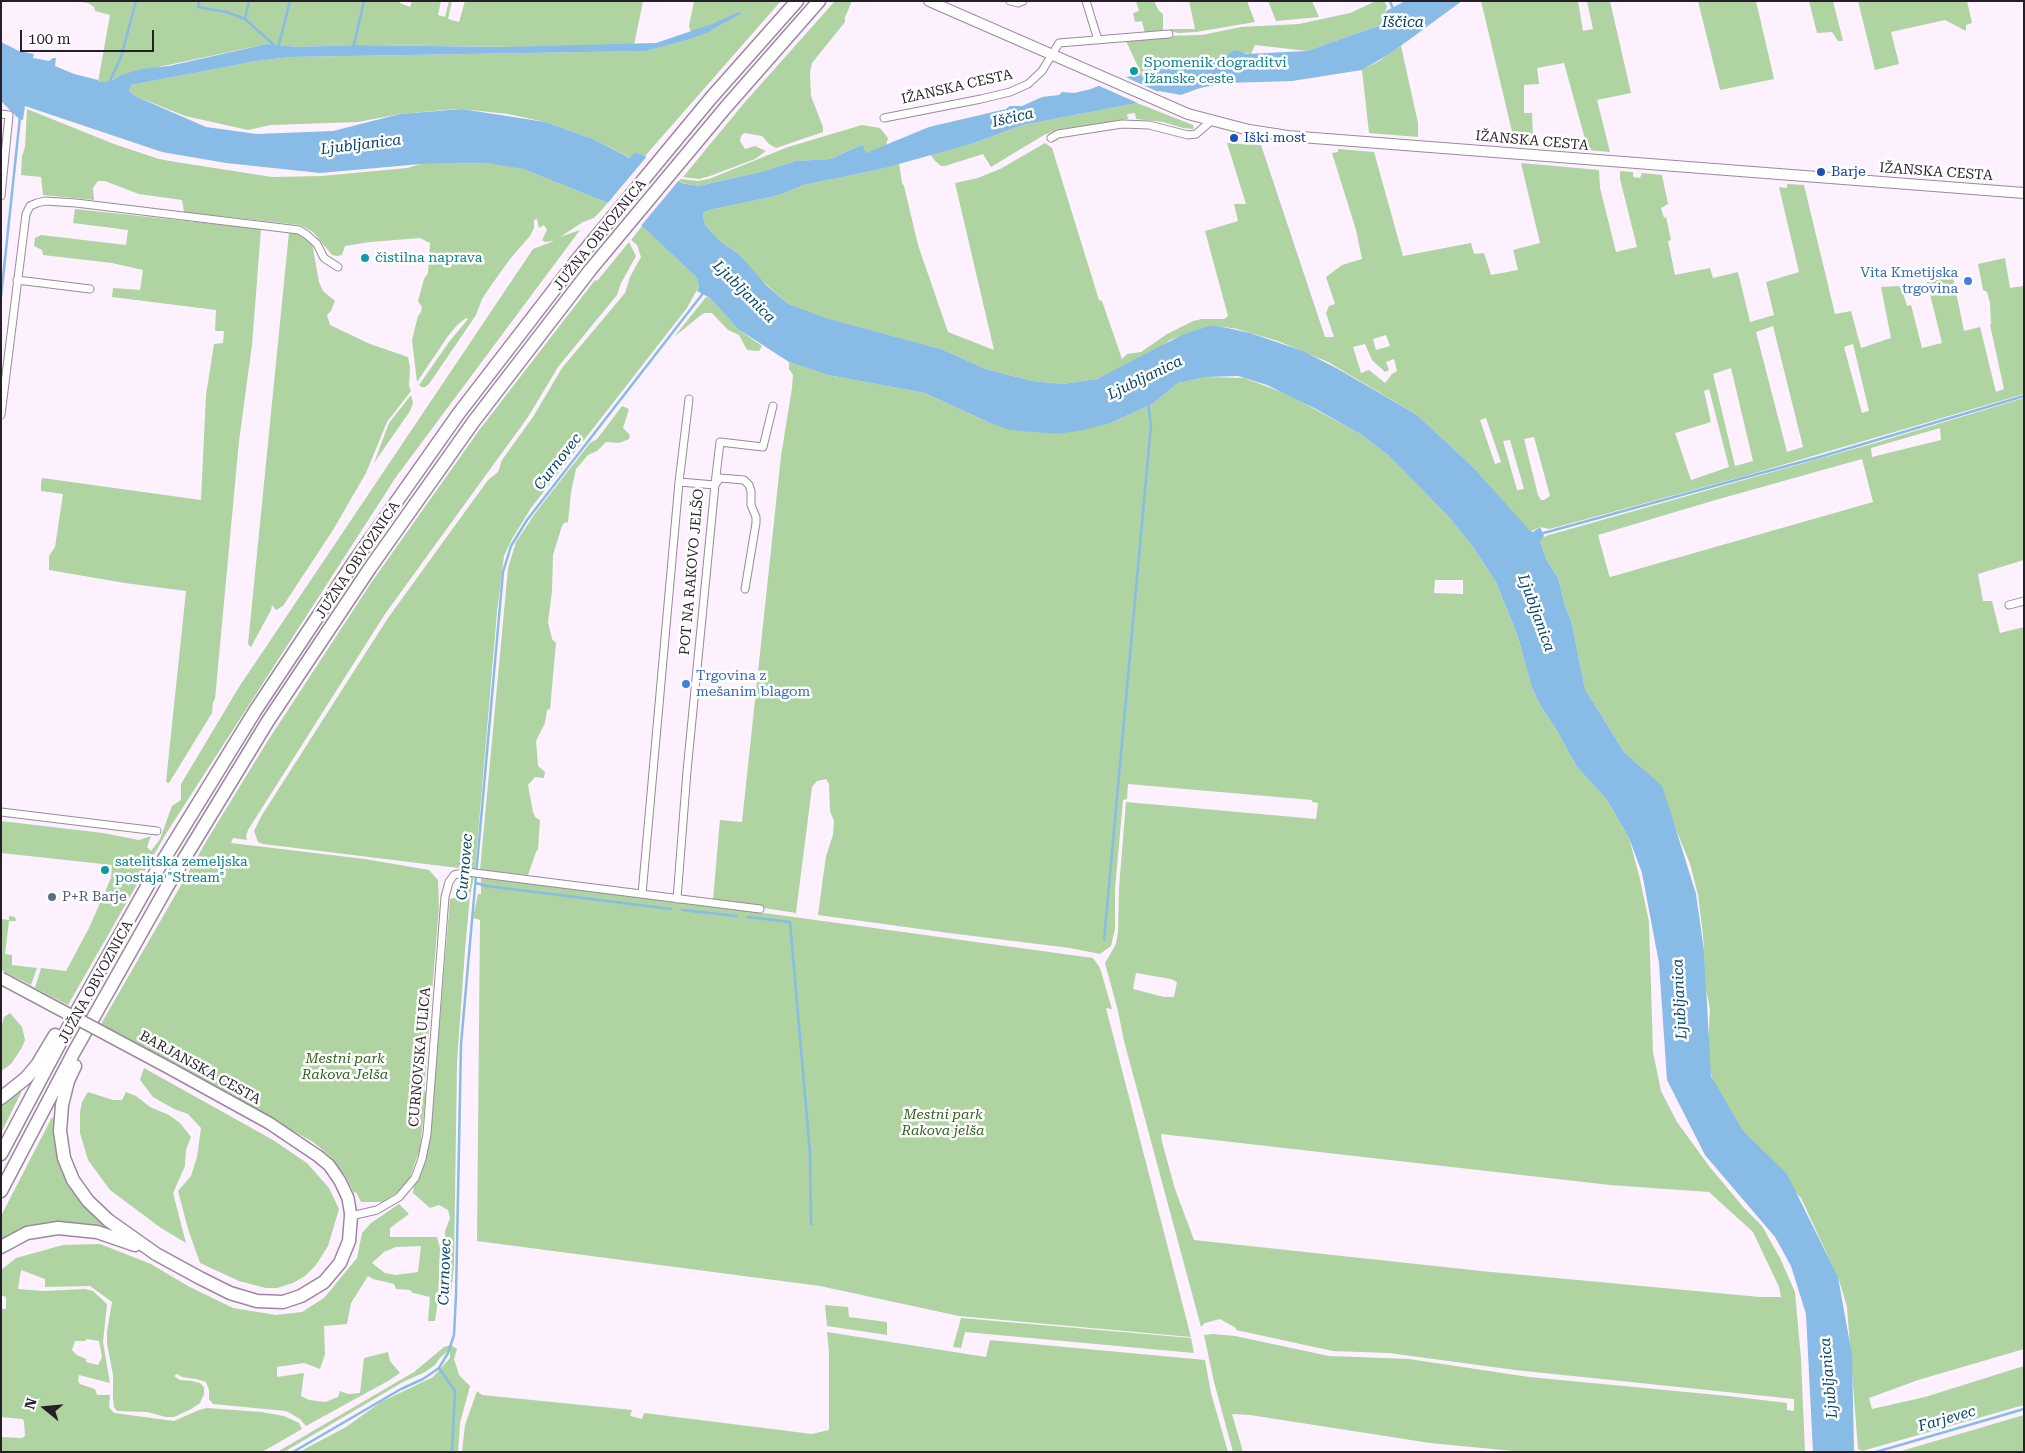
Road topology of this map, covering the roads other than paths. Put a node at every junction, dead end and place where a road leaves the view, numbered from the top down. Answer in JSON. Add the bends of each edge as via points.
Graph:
{"nodes":[{"id":1,"x":796,"y":1,"type":"edge"},
{"id":2,"x":819,"y":1,"type":"edge"},
{"id":3,"x":929,"y":1,"type":"edge"},
{"id":4,"x":1010,"y":1,"type":"edge"},
{"id":5,"x":1022,"y":1,"type":"edge"},
{"id":6,"x":1086,"y":1,"type":"edge"},
{"id":7,"x":1170,"y":34,"type":"dead end"},
{"id":8,"x":1098,"y":40,"type":"junction"},
{"id":9,"x":1052,"y":55,"type":"junction"},
{"id":10,"x":1,"y":114,"type":"edge"},
{"id":11,"x":884,"y":118,"type":"dead end"},
{"id":12,"x":1211,"y":121,"type":"junction"},
{"id":13,"x":1051,"y":138,"type":"dead end"},
{"id":14,"x":2024,"y":193,"type":"edge"},
{"id":15,"x":1,"y":196,"type":"edge"},
{"id":16,"x":338,"y":266,"type":"dead end"},
{"id":17,"x":17,"y":280,"type":"junction"},
{"id":18,"x":90,"y":289,"type":"dead end"},
{"id":19,"x":689,"y":399,"type":"dead end"},
{"id":20,"x":772,"y":406,"type":"dead end"},
{"id":21,"x":1,"y":416,"type":"edge"},
{"id":22,"x":679,"y":482,"type":"junction"},
{"id":23,"x":715,"y":485,"type":"junction"},
{"id":24,"x":745,"y":589,"type":"dead end"},
{"id":25,"x":2024,"y":600,"type":"edge"},
{"id":26,"x":2008,"y":605,"type":"dead end"},
{"id":27,"x":1,"y":812,"type":"edge"},
{"id":28,"x":157,"y":830,"type":"dead end"},
{"id":29,"x":642,"y":894,"type":"junction"},
{"id":30,"x":677,"y":898,"type":"junction"},
{"id":31,"x":760,"y":909,"type":"dead end"},
{"id":32,"x":1,"y":978,"type":"edge"},
{"id":33,"x":97,"y":1010,"type":"junction"},
{"id":34,"x":77,"y":1011,"type":"junction"},
{"id":35,"x":1,"y":1098,"type":"edge"},
{"id":36,"x":1,"y":1154,"type":"edge"},
{"id":37,"x":1,"y":1191,"type":"edge"},
{"id":38,"x":351,"y":1216,"type":"junction"},
{"id":39,"x":1,"y":1247,"type":"edge"},
{"id":40,"x":156,"y":1254,"type":"junction"}],
"edges":[{"from":1,"to":34,"type":"highway","name":"JUŽNA OBVOZNICA","via":[[577,260],[454,420],[302,638],[177,837]]},
{"from":2,"to":33,"type":"highway","name":"JUŽNA OBVOZNICA","via":[[726,106],[591,269],[474,421],[342,608],[215,806]]},
{"from":3,"to":9,"type":"main road","name":"IŽANSKA CESTA"},
{"from":4,"to":5,"type":"street"},
{"from":6,"to":8,"type":"street"},
{"from":7,"to":8,"type":"street","name":"IŽANSKA CESTA"},
{"from":8,"to":9,"type":"street","name":"IŽANSKA CESTA","via":[[1059,43]]},
{"from":9,"to":11,"type":"street","name":"IŽANSKA CESTA","via":[[1042,72],[1028,84],[1010,92]]},
{"from":9,"to":12,"type":"main road","name":"IŽANSKA CESTA"},
{"from":10,"to":15,"type":"street","via":[[9,114]]},
{"from":12,"to":13,"type":"street","via":[[1196,134],[1188,135],[1149,125],[1122,124],[1058,134]]},
{"from":12,"to":14,"type":"main road","name":"IŽANSKA CESTA","via":[[1288,136]]},
{"from":16,"to":17,"type":"street","via":[[324,258],[317,244],[299,230],[45,201],[30,206],[26,214]]},
{"from":17,"to":18,"type":"street"},
{"from":17,"to":21,"type":"street"},
{"from":19,"to":22,"type":"street"},
{"from":20,"to":23,"type":"street","via":[[763,447],[720,442]]},
{"from":22,"to":23,"type":"street","name":"POT NA RAKOVO JELŠO"},
{"from":22,"to":29,"type":"street","name":"POT NA RAKOVO JELŠO"},
{"from":23,"to":24,"type":"street","via":[[720,478],[744,480],[751,491],[756,523]]},
{"from":23,"to":30,"type":"street","name":"POT NA RAKOVO JELŠO"},
{"from":25,"to":26,"type":"street"},
{"from":27,"to":28,"type":"street"},
{"from":29,"to":30,"type":"street"},
{"from":29,"to":38,"type":"street","name":"CURNOVSKA ULICA","via":[[467,872],[451,878],[446,892],[427,1134],[422,1159],[414,1178],[399,1197],[377,1210]]},
{"from":30,"to":31,"type":"street"},
{"from":32,"to":38,"type":"main road","name":"BARJANSKA CESTA","bridge":true,"via":[[269,1123],[318,1156],[340,1181],[348,1198]]},
{"from":33,"to":37,"type":"highway","name":"JUŽNA OBVOZNICA"},
{"from":33,"to":40,"type":"highway","via":[[87,1044],[68,1081],[62,1105],[60,1132],[64,1158],[73,1180],[88,1200],[108,1220]]},
{"from":34,"to":35,"type":"highway","via":[[58,1030],[26,1078]]},
{"from":34,"to":36,"type":"highway","name":"JUŽNA OBVOZNICA"},
{"from":38,"to":40,"type":"highway","via":[[347,1247],[336,1270],[310,1292],[283,1302],[257,1301],[234,1295]]},
{"from":39,"to":40,"type":"highway","via":[[33,1232],[67,1228],[106,1234]]}]}
